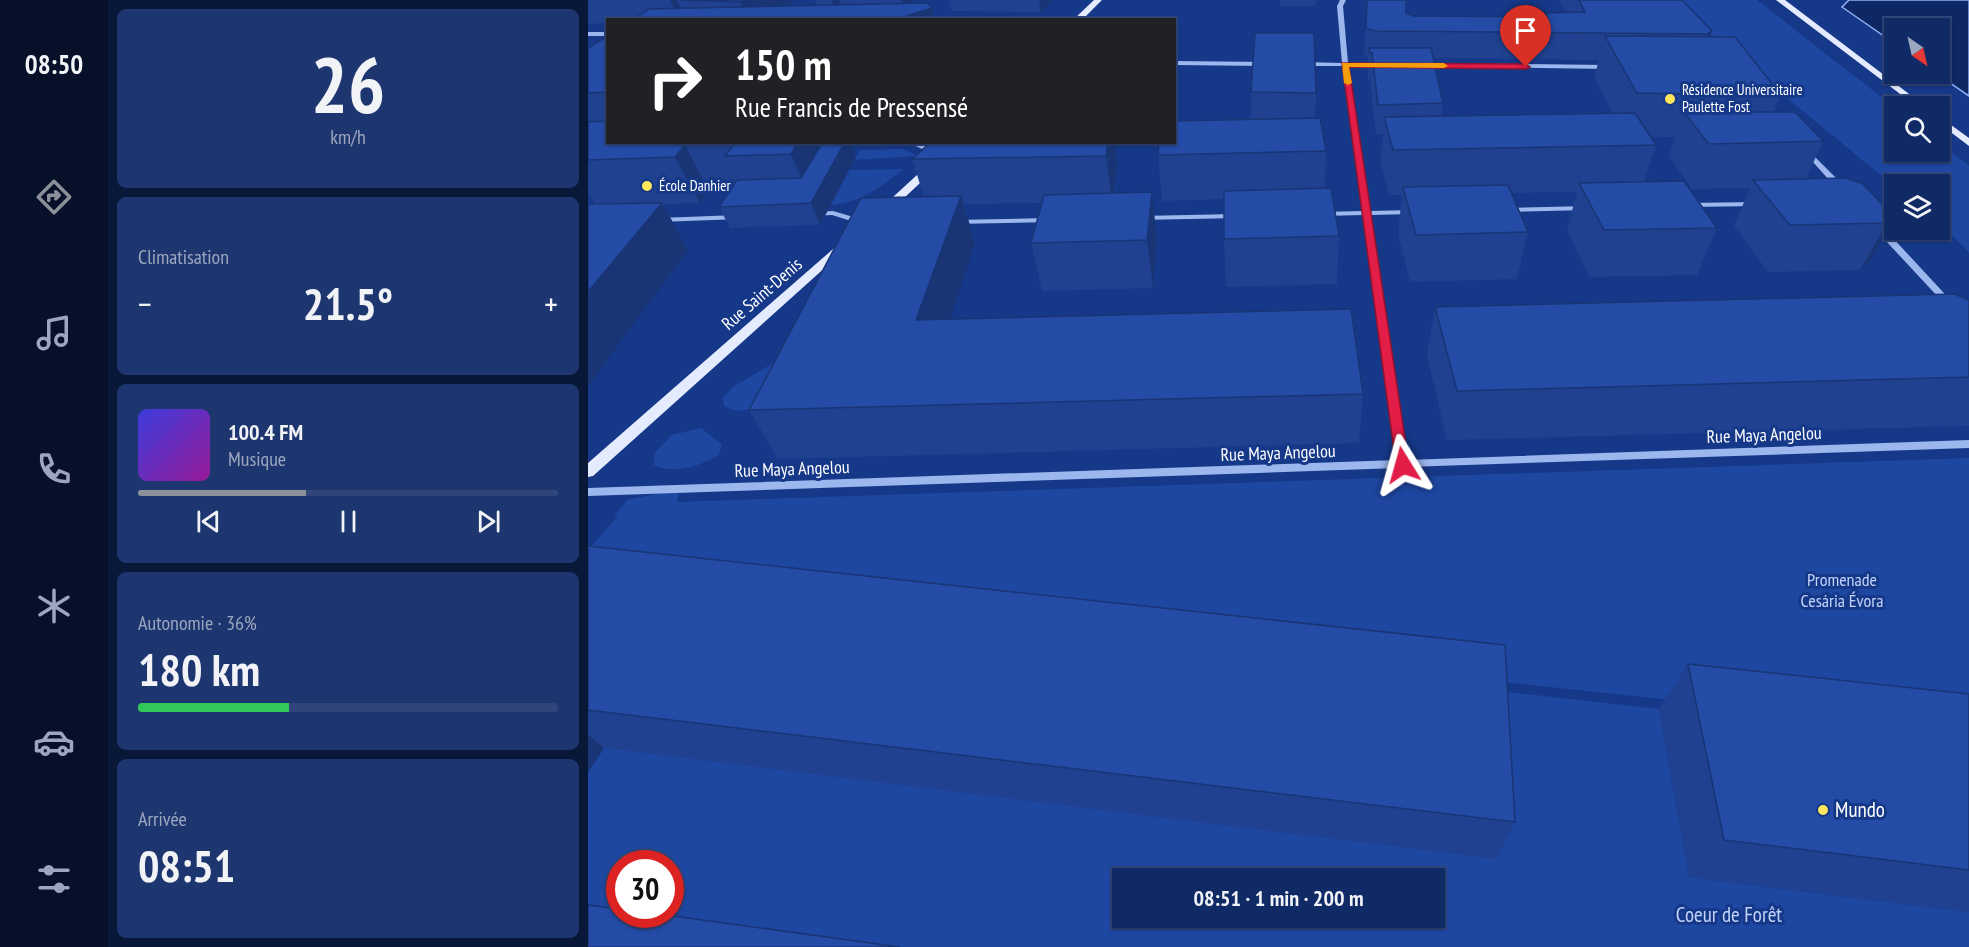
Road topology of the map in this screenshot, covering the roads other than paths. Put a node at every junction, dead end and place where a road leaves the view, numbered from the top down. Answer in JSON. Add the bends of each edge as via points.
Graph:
{"nodes":[{"id":1,"x":1098,"y":0,"type":"edge"},
{"id":2,"x":1342,"y":0,"type":"edge"},
{"id":3,"x":1780,"y":0,"type":"edge"},
{"id":4,"x":1079,"y":18,"type":"edge"},
{"id":5,"x":588,"y":34,"type":"edge"},
{"id":6,"x":606,"y":34,"type":"edge"},
{"id":7,"x":1176,"y":63,"type":"edge"},
{"id":8,"x":1277,"y":64,"type":"edge"},
{"id":9,"x":1288,"y":64,"type":"edge"},
{"id":10,"x":1345,"y":65,"type":"junction"},
{"id":11,"x":1392,"y":65,"type":"edge"},
{"id":12,"x":1415,"y":65,"type":"edge"},
{"id":13,"x":1614,"y":68,"type":"edge"},
{"id":14,"x":1908,"y":96,"type":"edge"},
{"id":15,"x":1950,"y":128,"type":"edge"},
{"id":16,"x":1800,"y":143,"type":"edge"},
{"id":17,"x":1969,"y":143,"type":"edge"},
{"id":18,"x":915,"y":144,"type":"edge"},
{"id":19,"x":957,"y":144,"type":"edge"},
{"id":20,"x":945,"y":157,"type":"junction"},
{"id":21,"x":1846,"y":193,"type":"edge"},
{"id":22,"x":1771,"y":203,"type":"edge"},
{"id":23,"x":1676,"y":206,"type":"edge"},
{"id":24,"x":1593,"y":208,"type":"edge"},
{"id":25,"x":1497,"y":210,"type":"edge"},
{"id":26,"x":1426,"y":211,"type":"edge"},
{"id":27,"x":1367,"y":213,"type":"junction"},
{"id":28,"x":798,"y":214,"type":"edge"},
{"id":29,"x":1307,"y":214,"type":"edge"},
{"id":30,"x":751,"y":216,"type":"edge"},
{"id":31,"x":1248,"y":216,"type":"edge"},
{"id":32,"x":1130,"y":218,"type":"edge"},
{"id":33,"x":1869,"y":218,"type":"edge"},
{"id":34,"x":1058,"y":220,"type":"edge"},
{"id":35,"x":646,"y":221,"type":"edge"},
{"id":36,"x":940,"y":222,"type":"edge"},
{"id":37,"x":868,"y":224,"type":"junction"},
{"id":38,"x":1969,"y":325,"type":"edge"},
{"id":39,"x":1969,"y":444,"type":"edge"},
{"id":40,"x":1403,"y":465,"type":"junction"},
{"id":41,"x":588,"y":472,"type":"edge"},
{"id":42,"x":588,"y":492,"type":"edge"}],
"edges":[{"from":1,"to":4,"type":"main road"},
{"from":2,"to":10,"type":"street"},
{"from":3,"to":14,"type":"main road"},
{"from":5,"to":6,"type":"street"},
{"from":7,"to":8,"type":"street"},
{"from":9,"to":10,"type":"street"},
{"from":10,"to":11,"type":"street"},
{"from":10,"to":27,"type":"street"},
{"from":12,"to":13,"type":"street"},
{"from":15,"to":17,"type":"main road"},
{"from":16,"to":21,"type":"street"},
{"from":18,"to":20,"type":"street"},
{"from":19,"to":20,"type":"main road","name":"Rue Saint-Denis"},
{"from":20,"to":37,"type":"main road","name":"Rue Saint-Denis"},
{"from":22,"to":23,"type":"street"},
{"from":24,"to":25,"type":"street"},
{"from":26,"to":27,"type":"street"},
{"from":27,"to":29,"type":"street"},
{"from":27,"to":40,"type":"street"},
{"from":28,"to":37,"type":"street","via":[[833,213]]},
{"from":30,"to":35,"type":"street"},
{"from":31,"to":32,"type":"street"},
{"from":33,"to":38,"type":"street"},
{"from":34,"to":36,"type":"street"},
{"from":37,"to":41,"type":"main road","name":"Rue Saint-Denis"},
{"from":39,"to":40,"type":"street","name":"Rue Maya Angelou"},
{"from":40,"to":42,"type":"street","name":"Rue Maya Angelou"}]}
